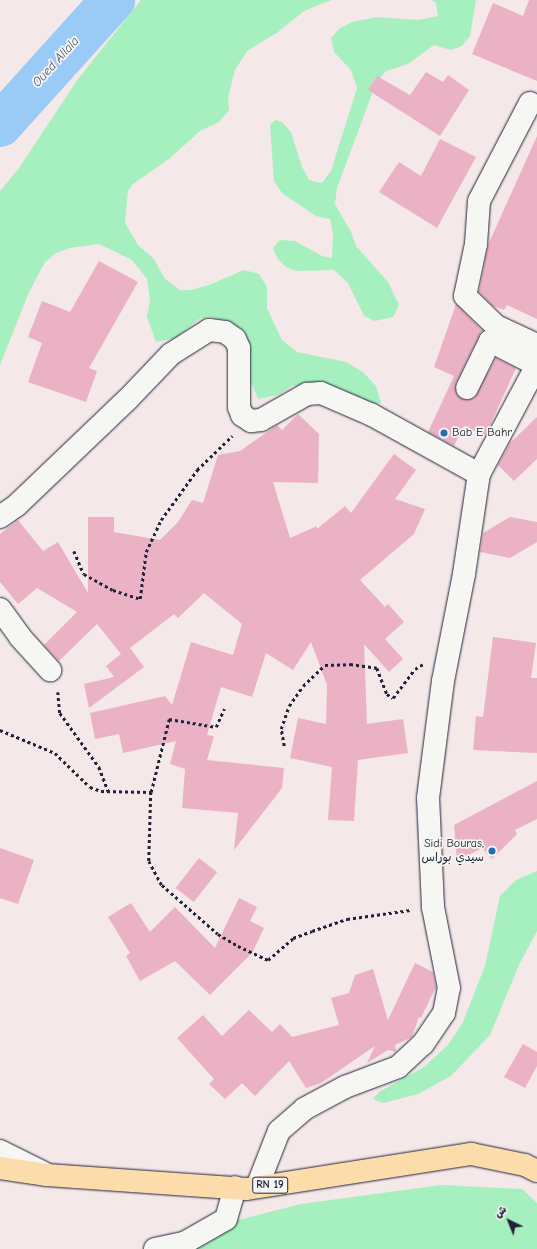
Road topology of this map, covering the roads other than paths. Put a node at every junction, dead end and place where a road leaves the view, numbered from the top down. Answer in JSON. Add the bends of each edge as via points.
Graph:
{"nodes":[{"id":1,"x":530,"y":103,"type":"dead end"},
{"id":2,"x":493,"y":334,"type":"junction"},
{"id":3,"x":537,"y":344,"type":"edge"},
{"id":4,"x":537,"y":365,"type":"edge"},
{"id":5,"x":467,"y":388,"type":"dead end"},
{"id":6,"x":479,"y":474,"type":"junction"},
{"id":7,"x":0,"y":517,"type":"edge"},
{"id":8,"x":0,"y":609,"type":"edge"},
{"id":9,"x":50,"y":670,"type":"road end"},
{"id":10,"x":0,"y":1150,"type":"edge"},
{"id":11,"x":0,"y":1168,"type":"edge"},
{"id":12,"x":537,"y":1171,"type":"edge"},
{"id":13,"x":47,"y":1175,"type":"junction"},
{"id":14,"x":235,"y":1187,"type":"junction"},
{"id":15,"x":257,"y":1187,"type":"junction"},
{"id":16,"x":155,"y":1249,"type":"edge"}],
"edges":[{"from":1,"to":2,"type":"street","via":[[479,201],[476,244],[465,296]]},
{"from":2,"to":3,"type":"street"},
{"from":2,"to":4,"type":"street"},
{"from":2,"to":5,"type":"street"},
{"from":4,"to":6,"type":"street"},
{"from":6,"to":7,"type":"street","via":[[372,415],[321,394],[307,394],[261,420],[251,422],[242,415],[239,406],[239,348],[232,335],[215,329],[204,332],[171,354],[128,399]]},
{"from":6,"to":15,"type":"street","via":[[464,574],[446,661],[428,798],[433,907],[449,988],[444,1013],[423,1044],[398,1067],[344,1087],[304,1109],[279,1131]]},
{"from":8,"to":9,"type":"street","via":[[20,637]]},
{"from":10,"to":13,"type":"street"},
{"from":11,"to":13,"type":"main road","number":"RN 19"},
{"from":12,"to":15,"type":"main road","number":"RN 19","via":[[525,1165],[471,1154]]},
{"from":13,"to":14,"type":"main road","number":"RN 19"},
{"from":14,"to":15,"type":"main road","number":"RN 19"},
{"from":14,"to":16,"type":"street","via":[[226,1219],[184,1243]]}]}
